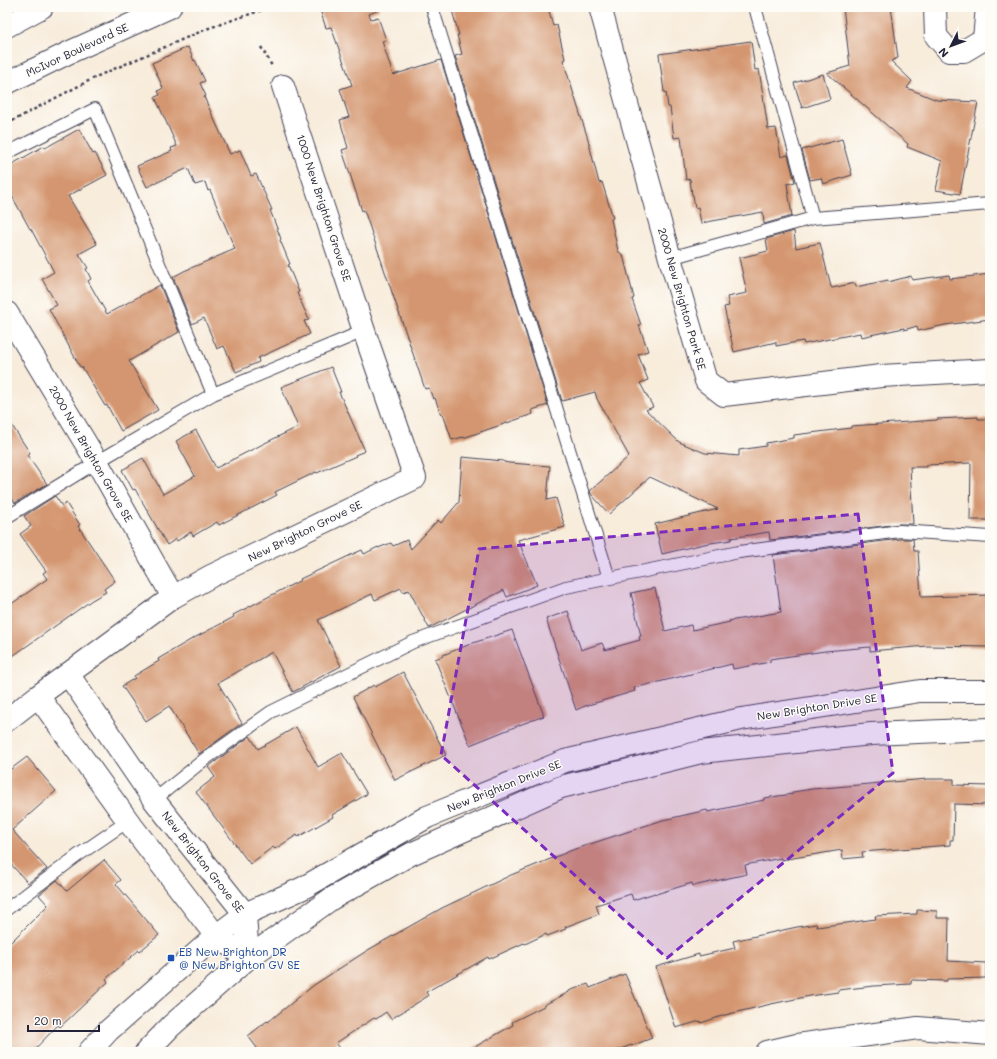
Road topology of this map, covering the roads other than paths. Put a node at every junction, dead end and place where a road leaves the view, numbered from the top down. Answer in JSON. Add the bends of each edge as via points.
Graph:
{"nodes":[{"id":1,"x":42,"y":7,"type":"edge"},
{"id":2,"x":170,"y":7,"type":"edge"},
{"id":3,"x":432,"y":7,"type":"edge"},
{"id":4,"x":600,"y":7,"type":"edge"},
{"id":5,"x":755,"y":7,"type":"edge"},
{"id":6,"x":935,"y":7,"type":"edge"},
{"id":7,"x":987,"y":7,"type":"edge"},
{"id":8,"x":7,"y":26,"type":"edge"},
{"id":9,"x":7,"y":83,"type":"edge"},
{"id":10,"x":283,"y":86,"type":"dead end"},
{"id":11,"x":7,"y":153,"type":"edge"},
{"id":12,"x":990,"y":204,"type":"edge"},
{"id":13,"x":813,"y":218,"type":"junction"},
{"id":14,"x":670,"y":258,"type":"junction"},
{"id":15,"x":7,"y":313,"type":"edge"},
{"id":16,"x":364,"y":331,"type":"junction"},
{"id":17,"x":990,"y":370,"type":"edge"},
{"id":18,"x":213,"y":394,"type":"junction"},
{"id":19,"x":97,"y":462,"type":"junction"},
{"id":20,"x":7,"y":517,"type":"edge"},
{"id":21,"x":990,"y":537,"type":"edge"},
{"id":22,"x":609,"y":578,"type":"junction"},
{"id":23,"x":173,"y":597,"type":"junction"},
{"id":24,"x":68,"y":674,"type":"junction"},
{"id":25,"x":990,"y":690,"type":"edge"},
{"id":26,"x":38,"y":696,"type":"junction"},
{"id":27,"x":7,"y":720,"type":"edge"},
{"id":28,"x":990,"y":729,"type":"edge"},
{"id":29,"x":154,"y":800,"type":"junction"},
{"id":30,"x":128,"y":821,"type":"junction"},
{"id":31,"x":7,"y":909,"type":"edge"},
{"id":32,"x":245,"y":914,"type":"junction"},
{"id":33,"x":216,"y":936,"type":"junction"},
{"id":34,"x":248,"y":958,"type":"junction"},
{"id":35,"x":990,"y":1034,"type":"edge"},
{"id":36,"x":89,"y":1052,"type":"edge"},
{"id":37,"x":146,"y":1052,"type":"edge"},
{"id":38,"x":767,"y":1052,"type":"edge"}],
"edges":[{"from":1,"to":8,"type":"street"},
{"from":2,"to":9,"type":"street","name":"McIvor Boulevard SE"},
{"from":3,"to":22,"type":"lane"},
{"from":4,"to":14,"type":"street","name":"2000 New Brighton Park SE"},
{"from":5,"to":13,"type":"lane"},
{"from":6,"to":7,"type":"street","via":[[936,36],[949,51],[964,51],[984,39]]},
{"from":10,"to":16,"type":"street","name":"1000 New Brighton Grove SE"},
{"from":11,"to":18,"type":"lane","via":[[95,109]]},
{"from":12,"to":13,"type":"lane"},
{"from":13,"to":14,"type":"lane"},
{"from":14,"to":17,"type":"street","name":"2000 New Brighton Park SE","via":[[706,381],[724,394],[881,376]]},
{"from":15,"to":19,"type":"street","name":"2000 New Brighton Grove SE"},
{"from":16,"to":18,"type":"lane"},
{"from":16,"to":23,"type":"street","name":"New Brighton Grove SE","via":[[415,478],[211,576]]},
{"from":18,"to":19,"type":"lane"},
{"from":19,"to":20,"type":"lane"},
{"from":19,"to":23,"type":"street","name":"2000 New Brighton Grove SE"},
{"from":21,"to":22,"type":"lane","via":[[900,531],[739,552]]},
{"from":22,"to":29,"type":"lane","via":[[566,587],[413,642],[271,712],[205,759]]},
{"from":23,"to":24,"type":"street","name":"New Brighton Grove SE"},
{"from":24,"to":26,"type":"street","name":"New Brighton Grove SE"},
{"from":24,"to":29,"type":"street","name":"New Brighton Grove SE"},
{"from":25,"to":32,"type":"street","name":"New Brighton Drive SE","via":[[920,691],[741,719],[565,761],[427,817],[303,888]]},
{"from":26,"to":27,"type":"street","name":"New Brighton Grove SE"},
{"from":26,"to":30,"type":"street"},
{"from":28,"to":34,"type":"street","name":"New Brighton Drive SE","via":[[871,734],[702,752],[561,787],[411,854],[331,899]]},
{"from":29,"to":30,"type":"street","name":"New Brighton Grove SE"},
{"from":29,"to":32,"type":"street","name":"New Brighton Grove SE"},
{"from":30,"to":31,"type":"lane"},
{"from":30,"to":33,"type":"street"},
{"from":32,"to":33,"type":"street","name":"New Brighton Drive SE"},
{"from":32,"to":34,"type":"street","name":"New Brighton Grove SE"},
{"from":33,"to":34,"type":"street"},
{"from":33,"to":36,"type":"street","name":"New Brighton Drive SE","via":[[108,1031]]},
{"from":34,"to":37,"type":"street","name":"New Brighton Drive SE","via":[[171,1026]]},
{"from":35,"to":38,"type":"street","via":[[918,1028],[797,1045]]}]}
